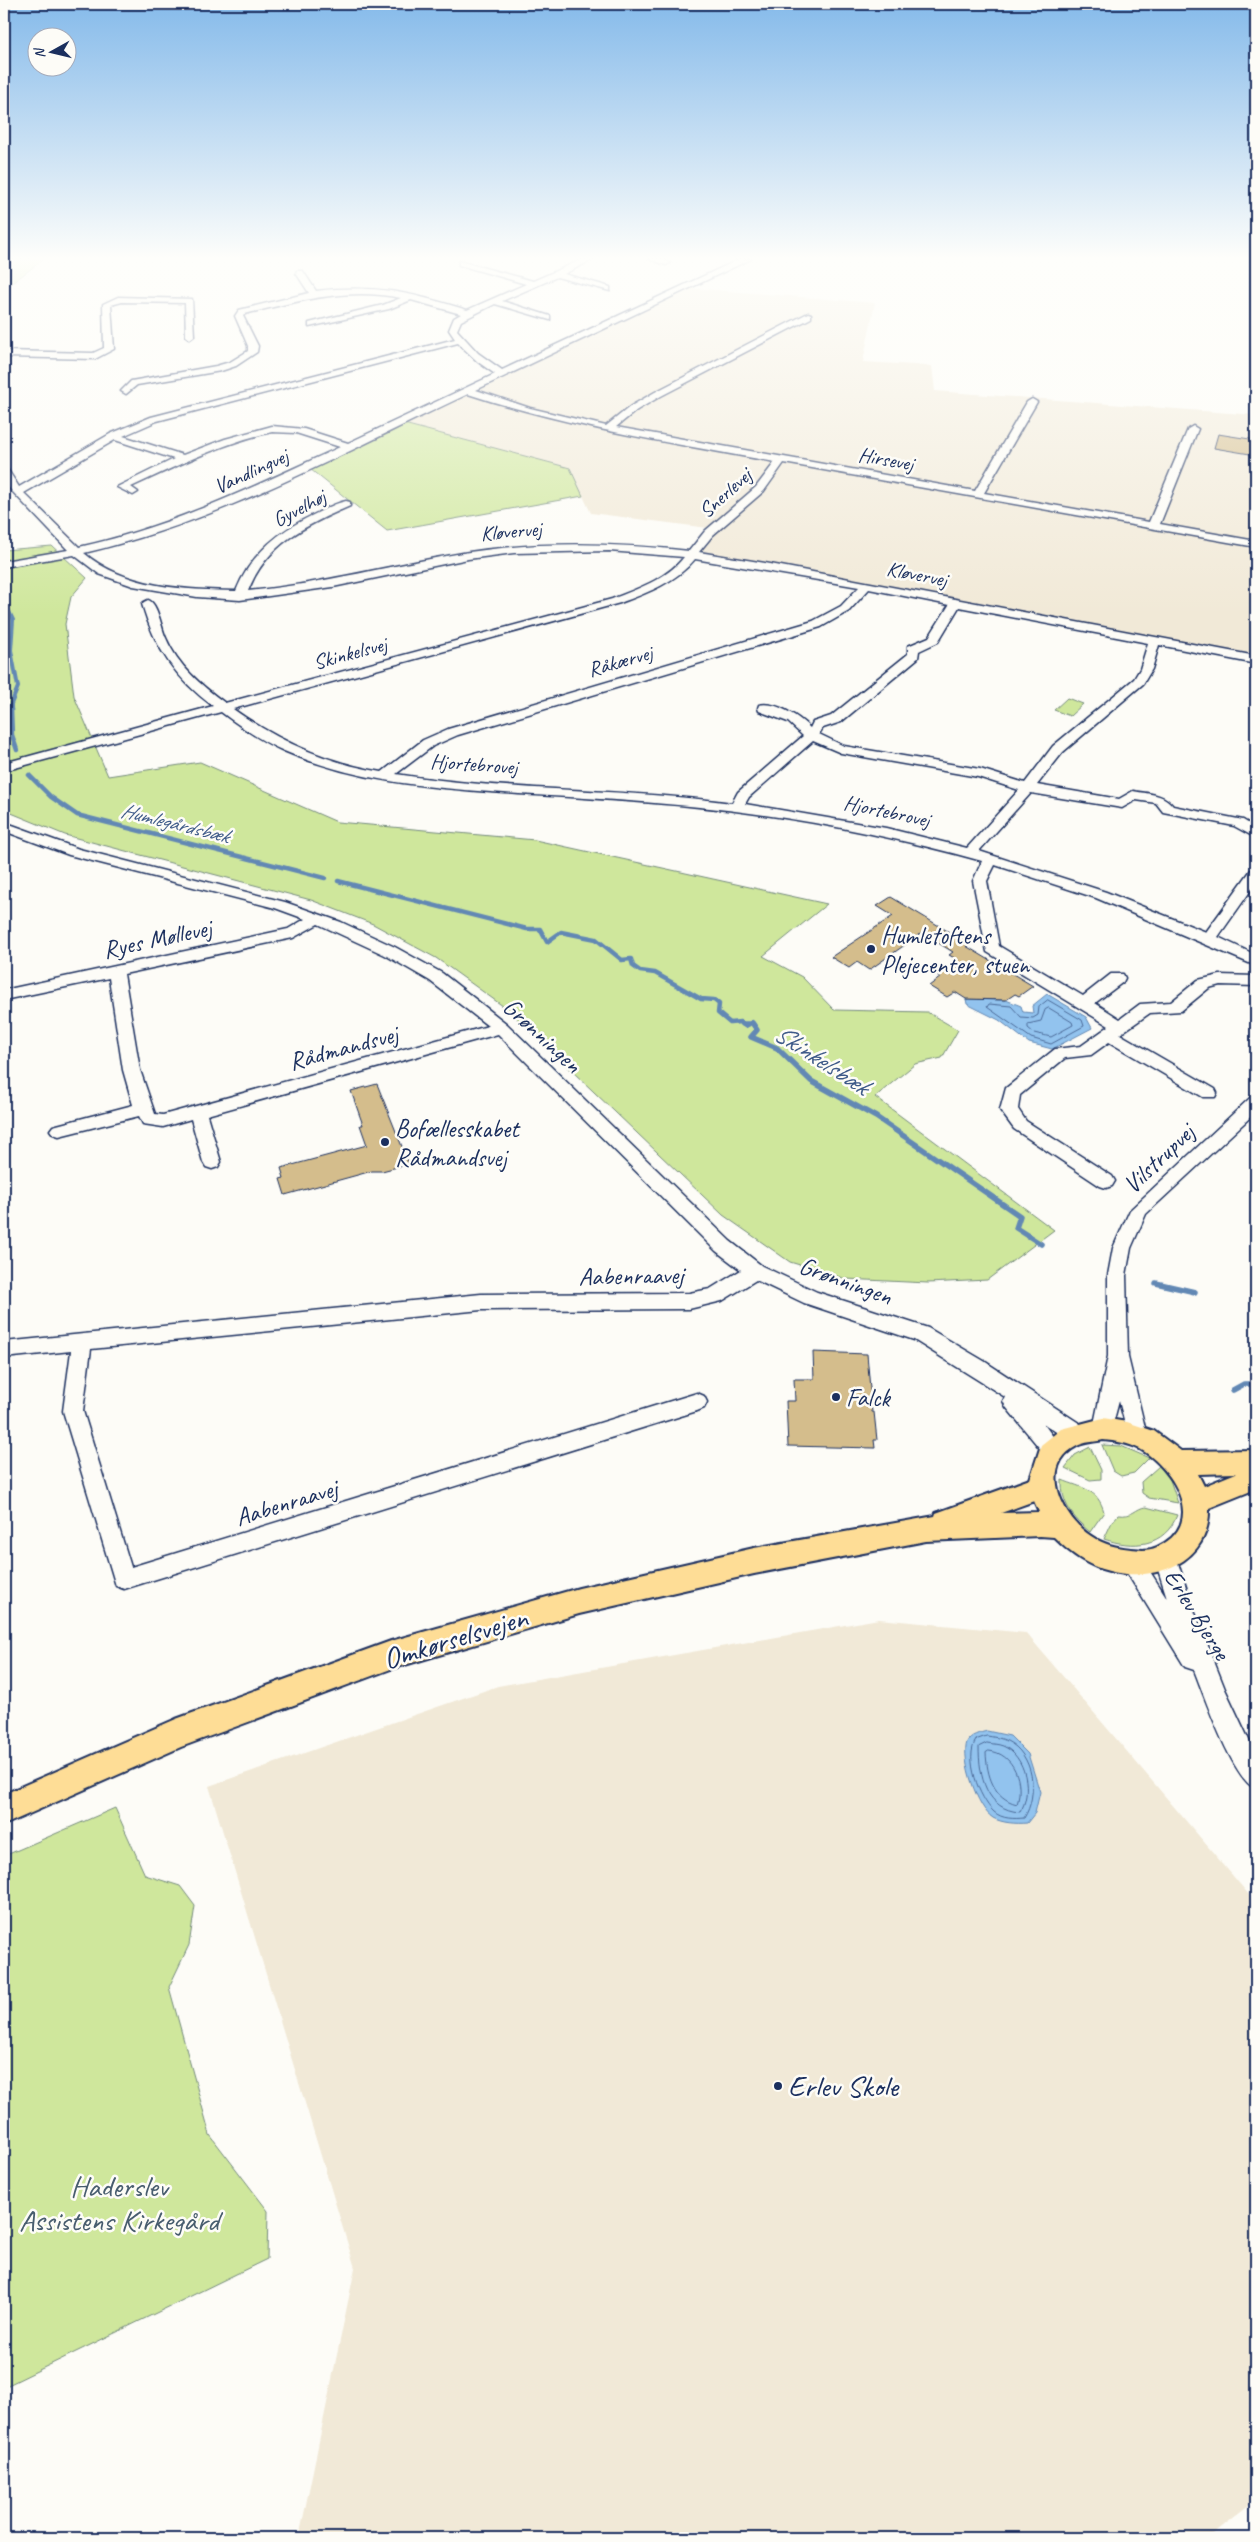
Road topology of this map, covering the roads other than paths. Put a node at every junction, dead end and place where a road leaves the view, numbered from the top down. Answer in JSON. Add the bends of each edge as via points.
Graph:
{"nodes":[{"id":1,"x":161,"y":378,"type":"edge"},
{"id":2,"x":314,"y":378,"type":"edge"},
{"id":3,"x":494,"y":378,"type":"edge"},
{"id":4,"x":689,"y":378,"type":"edge"},
{"id":5,"x":467,"y":390,"type":"junction"},
{"id":6,"x":126,"y":391,"type":"dead end"},
{"id":7,"x":1032,"y":402,"type":"dead end"},
{"id":8,"x":608,"y":429,"type":"junction"},
{"id":9,"x":1193,"y":429,"type":"dead end"},
{"id":10,"x":114,"y":436,"type":"junction"},
{"id":11,"x":348,"y":446,"type":"junction"},
{"id":12,"x":184,"y":459,"type":"junction"},
{"id":13,"x":781,"y":460,"type":"junction"},
{"id":14,"x":4,"y":472,"type":"edge"},
{"id":15,"x":18,"y":492,"type":"junction"},
{"id":16,"x":133,"y":492,"type":"dead end"},
{"id":17,"x":978,"y":494,"type":"junction"},
{"id":18,"x":346,"y":504,"type":"dead end"},
{"id":19,"x":1154,"y":524,"type":"junction"},
{"id":20,"x":1256,"y":544,"type":"edge"},
{"id":21,"x":78,"y":552,"type":"junction"},
{"id":22,"x":694,"y":554,"type":"junction"},
{"id":23,"x":4,"y":564,"type":"edge"},
{"id":24,"x":866,"y":585,"type":"junction"},
{"id":25,"x":240,"y":596,"type":"junction"},
{"id":26,"x":956,"y":602,"type":"junction"},
{"id":27,"x":148,"y":604,"type":"dead end"},
{"id":28,"x":1155,"y":640,"type":"junction"},
{"id":29,"x":1256,"y":660,"type":"edge"},
{"id":30,"x":224,"y":708,"type":"junction"},
{"id":31,"x":764,"y":708,"type":"dead end"},
{"id":32,"x":811,"y":736,"type":"junction"},
{"id":33,"x":4,"y":767,"type":"edge"},
{"id":34,"x":384,"y":777,"type":"junction"},
{"id":35,"x":1028,"y":788,"type":"junction"},
{"id":36,"x":736,"y":808,"type":"junction"},
{"id":37,"x":4,"y":826,"type":"edge"},
{"id":38,"x":1256,"y":834,"type":"edge"},
{"id":39,"x":969,"y":854,"type":"junction"},
{"id":40,"x":990,"y":860,"type":"junction"},
{"id":41,"x":1256,"y":873,"type":"edge"},
{"id":42,"x":317,"y":918,"type":"junction"},
{"id":43,"x":1209,"y":938,"type":"junction"},
{"id":44,"x":1256,"y":961,"type":"edge"},
{"id":45,"x":116,"y":972,"type":"junction"},
{"id":46,"x":1117,"y":978,"type":"dead end"},
{"id":47,"x":1256,"y":981,"type":"edge"},
{"id":48,"x":4,"y":995,"type":"edge"},
{"id":49,"x":1083,"y":1004,"type":"junction"},
{"id":50,"x":501,"y":1028,"type":"junction"},
{"id":51,"x":1114,"y":1030,"type":"junction"},
{"id":52,"x":1209,"y":1093,"type":"dead end"},
{"id":53,"x":1256,"y":1102,"type":"edge"},
{"id":54,"x":142,"y":1110,"type":"junction"},
{"id":55,"x":198,"y":1112,"type":"junction"},
{"id":56,"x":59,"y":1130,"type":"dead end"},
{"id":57,"x":212,"y":1162,"type":"dead end"},
{"id":58,"x":1106,"y":1181,"type":"dead end"},
{"id":59,"x":755,"y":1271,"type":"junction"},
{"id":60,"x":82,"y":1342,"type":"junction"},
{"id":61,"x":4,"y":1350,"type":"edge"},
{"id":62,"x":1118,"y":1356,"type":"junction"},
{"id":63,"x":992,"y":1378,"type":"junction"},
{"id":64,"x":696,"y":1402,"type":"dead end"},
{"id":65,"x":1090,"y":1431,"type":"junction"},
{"id":66,"x":1137,"y":1436,"type":"junction"},
{"id":67,"x":1053,"y":1450,"type":"junction"},
{"id":68,"x":1256,"y":1461,"type":"edge"},
{"id":69,"x":1177,"y":1463,"type":"junction"},
{"id":70,"x":1256,"y":1477,"type":"edge"},
{"id":71,"x":1043,"y":1486,"type":"junction"},
{"id":72,"x":1196,"y":1502,"type":"junction"},
{"id":73,"x":1058,"y":1525,"type":"junction"},
{"id":74,"x":926,"y":1529,"type":"junction"},
{"id":75,"x":1165,"y":1557,"type":"junction"},
{"id":76,"x":1132,"y":1563,"type":"junction"},
{"id":77,"x":1215,"y":1695,"type":"junction"},
{"id":78,"x":1256,"y":1777,"type":"edge"},
{"id":79,"x":4,"y":1810,"type":"edge"}],
"edges":[{"from":1,"to":6,"type":"street","via":[[134,384]]},
{"from":2,"to":10,"type":"street","via":[[154,419]]},
{"from":3,"to":5,"type":"street","name":"Vandlingvej"},
{"from":4,"to":8,"type":"street","via":[[634,408]]},
{"from":5,"to":8,"type":"street","name":"Hirsevej","via":[[527,410]]},
{"from":5,"to":11,"type":"street","name":"Vandlingvej"},
{"from":7,"to":17,"type":"street"},
{"from":8,"to":13,"type":"street","name":"Hirsevej"},
{"from":9,"to":19,"type":"street"},
{"from":10,"to":12,"type":"street"},
{"from":10,"to":15,"type":"street"},
{"from":11,"to":12,"type":"street","via":[[301,431],[276,428]]},
{"from":11,"to":21,"type":"street","name":"Vandlingvej","via":[[180,523]]},
{"from":12,"to":16,"type":"street","via":[[122,487]]},
{"from":13,"to":17,"type":"street","name":"Hirsevej"},
{"from":13,"to":22,"type":"street","name":"Snerlevej","via":[[760,489],[709,533]]},
{"from":14,"to":15,"type":"street","name":"Kløvervej"},
{"from":15,"to":21,"type":"street","name":"Kløvervej"},
{"from":17,"to":19,"type":"street","name":"Hirsevej"},
{"from":18,"to":25,"type":"street","name":"Gyvelhøj","via":[[288,532],[266,549],[252,565]]},
{"from":19,"to":20,"type":"street","name":"Hirsevej"},
{"from":21,"to":23,"type":"street","name":"Vandlingvej"},
{"from":21,"to":25,"type":"street","name":"Kløvervej","via":[[99,569],[136,583],[168,591]]},
{"from":22,"to":24,"type":"street","name":"Kløvervej"},
{"from":22,"to":25,"type":"street","name":"Kløvervej","via":[[600,547],[516,550],[411,565],[287,592]]},
{"from":22,"to":30,"type":"street","name":"Skinkelsvej","via":[[668,577],[616,601]]},
{"from":24,"to":26,"type":"street","name":"Kløvervej"},
{"from":24,"to":34,"type":"street","name":"Råkærvej","via":[[845,610],[817,624],[453,732],[428,743]]},
{"from":26,"to":28,"type":"street","name":"Kløvervej"},
{"from":26,"to":32,"type":"street","name":"Kløvervej","via":[[934,639],[918,644],[912,649],[914,655],[836,719],[818,725]]},
{"from":27,"to":30,"type":"street","via":[[162,645],[177,668],[195,688]]},
{"from":28,"to":29,"type":"street","name":"Kløvervej"},
{"from":28,"to":35,"type":"street","via":[[1140,681],[1058,748]]},
{"from":30,"to":33,"type":"street","name":"Skinkelsvej"},
{"from":30,"to":34,"type":"street","name":"Hjortebrovej","via":[[259,733],[295,750],[335,765]]},
{"from":31,"to":32,"type":"street","via":[[793,719]]},
{"from":32,"to":35,"type":"street","via":[[842,749],[980,773]]},
{"from":32,"to":36,"type":"street","via":[[743,794]]},
{"from":34,"to":36,"type":"street","name":"Hjortebrovej","via":[[429,784],[671,800]]},
{"from":35,"to":38,"type":"street","via":[[1122,804],[1133,795],[1160,800],[1168,809],[1238,823]]},
{"from":35,"to":39,"type":"street"},
{"from":36,"to":39,"type":"street","name":"Hjortebrovej","via":[[831,822]]},
{"from":37,"to":42,"type":"street","name":"Grønningen","via":[[74,852],[280,905]]},
{"from":39,"to":40,"type":"street","name":"Hjortebrovej"},
{"from":40,"to":43,"type":"street","name":"Hjortebrovej","via":[[1140,909]]},
{"from":40,"to":49,"type":"street","via":[[980,881],[992,948]]},
{"from":41,"to":43,"type":"street"},
{"from":42,"to":45,"type":"street","name":"Ryes Møllevej","via":[[293,933]]},
{"from":42,"to":50,"type":"street","name":"Grønningen","via":[[390,951],[436,977]]},
{"from":43,"to":44,"type":"street","name":"Hjortebrovej"},
{"from":45,"to":48,"type":"street","name":"Ryes Møllevej"},
{"from":45,"to":54,"type":"street"},
{"from":46,"to":49,"type":"street"},
{"from":47,"to":51,"type":"street","via":[[1220,980],[1204,984],[1176,1007],[1146,1008]]},
{"from":49,"to":51,"type":"street"},
{"from":50,"to":55,"type":"street","name":"Rådmandsvej"},
{"from":50,"to":59,"type":"street","name":"Grønningen","via":[[723,1246]]},
{"from":51,"to":52,"type":"street"},
{"from":51,"to":58,"type":"street","via":[[1085,1051],[1061,1053],[1012,1092],[1009,1110],[1020,1125]]},
{"from":53,"to":62,"type":"street","name":"Vilstrupvej","via":[[1139,1210],[1122,1248],[1117,1274]]},
{"from":54,"to":55,"type":"street","name":"Rådmandsvej","via":[[149,1120],[163,1121]]},
{"from":54,"to":56,"type":"street"},
{"from":55,"to":57,"type":"street"},
{"from":59,"to":60,"type":"street","name":"Aabenraavej","via":[[714,1296],[689,1301],[481,1302]]},
{"from":59,"to":63,"type":"street","name":"Grønningen","via":[[811,1298],[921,1334]]},
{"from":60,"to":61,"type":"street","name":"Aabenraavej"},
{"from":60,"to":64,"type":"street","name":"Aabenraavej","via":[[73,1411],[124,1579]]},
{"from":62,"to":65,"type":"street","name":"Vilstrupvej"},
{"from":62,"to":66,"type":"street","name":"Vilstrupvej"},
{"from":63,"to":65,"type":"street","name":"Grønningen","via":[[1060,1424]]},
{"from":63,"to":67,"type":"street","name":"Grønningen"},
{"from":65,"to":66,"type":"main road"},
{"from":65,"to":67,"type":"main road"},
{"from":66,"to":69,"type":"main road","via":[[1159,1447]]},
{"from":67,"to":71,"type":"main road","via":[[1044,1467]]},
{"from":68,"to":69,"type":"main road"},
{"from":69,"to":72,"type":"main road"},
{"from":70,"to":72,"type":"main road"},
{"from":71,"to":73,"type":"main road","via":[[1045,1500]]},
{"from":71,"to":74,"type":"main road","name":"Omkørselsvejen"},
{"from":72,"to":75,"type":"main road","via":[[1196,1516],[1187,1540]]},
{"from":73,"to":74,"type":"main road","name":"Omkørselsvejen"},
{"from":73,"to":76,"type":"main road","via":[[1092,1552]]},
{"from":74,"to":79,"type":"main road","name":"Omkørselsvejen","via":[[754,1561],[579,1601],[391,1655],[176,1734]]},
{"from":75,"to":76,"type":"main road"},
{"from":75,"to":77,"type":"street","name":"Erlev Bjerge"},
{"from":76,"to":77,"type":"street","name":"Erlev Bjerge"},
{"from":77,"to":78,"type":"street","name":"Erlev Bjerge","via":[[1239,1751]]}]}
